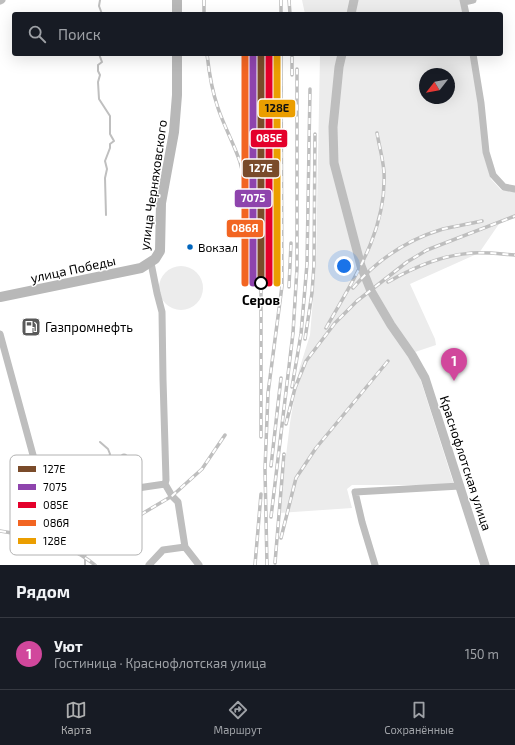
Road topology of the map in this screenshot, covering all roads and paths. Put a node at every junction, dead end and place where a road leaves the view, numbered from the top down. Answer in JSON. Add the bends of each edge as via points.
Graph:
{"nodes":[{"id":1,"x":176,"y":0,"type":"edge"},
{"id":2,"x":354,"y":0,"type":"edge"},
{"id":3,"x":474,"y":0,"type":"edge"},
{"id":4,"x":464,"y":1,"type":"edge"},
{"id":5,"x":177,"y":12,"type":"edge"},
{"id":6,"x":351,"y":12,"type":"edge"},
{"id":7,"x":466,"y":12,"type":"edge"},
{"id":8,"x":177,"y":56,"type":"edge"},
{"id":9,"x":342,"y":56,"type":"edge"},
{"id":10,"x":473,"y":56,"type":"edge"},
{"id":11,"x":515,"y":189,"type":"edge"},
{"id":12,"x":151,"y":263,"type":"junction"},
{"id":13,"x":0,"y":297,"type":"edge"},
{"id":14,"x":0,"y":334,"type":"edge"},
{"id":15,"x":33,"y":455,"type":"edge"},
{"id":16,"x":165,"y":484,"type":"junction"},
{"id":17,"x":460,"y":486,"type":"junction"},
{"id":18,"x":142,"y":487,"type":"edge"},
{"id":19,"x":185,"y":547,"type":"junction"},
{"id":20,"x":148,"y":565,"type":"edge"},
{"id":21,"x":199,"y":565,"type":"edge"},
{"id":22,"x":375,"y":565,"type":"edge"},
{"id":23,"x":485,"y":565,"type":"edge"}],
"edges":[{"from":1,"to":5,"type":"main road"},
{"from":2,"to":6,"type":"street"},
{"from":3,"to":4,"type":"street"},
{"from":4,"to":7,"type":"street"},
{"from":8,"to":12,"type":"main road","name":"улица Черняховского","via":[[174,132],[161,203],[160,251]]},
{"from":9,"to":17,"type":"street","name":"Краснофлотская улица","via":[[333,126],[334,163],[359,258],[371,291],[425,378]]},
{"from":10,"to":11,"type":"street","via":[[486,152],[493,176],[504,187]]},
{"from":12,"to":13,"type":"main road","name":"улица Победы","via":[[141,268]]},
{"from":12,"to":16,"type":"street","name":"улица Черняховского","via":[[162,312]]},
{"from":14,"to":15,"type":"street"},
{"from":16,"to":18,"type":"street"},
{"from":16,"to":19,"type":"street","via":[[178,502]]},
{"from":17,"to":22,"type":"street","via":[[355,492]]},
{"from":17,"to":23,"type":"street","name":"Краснофлотская улица"},
{"from":19,"to":20,"type":"street","via":[[163,550]]},
{"from":19,"to":21,"type":"street"}]}
